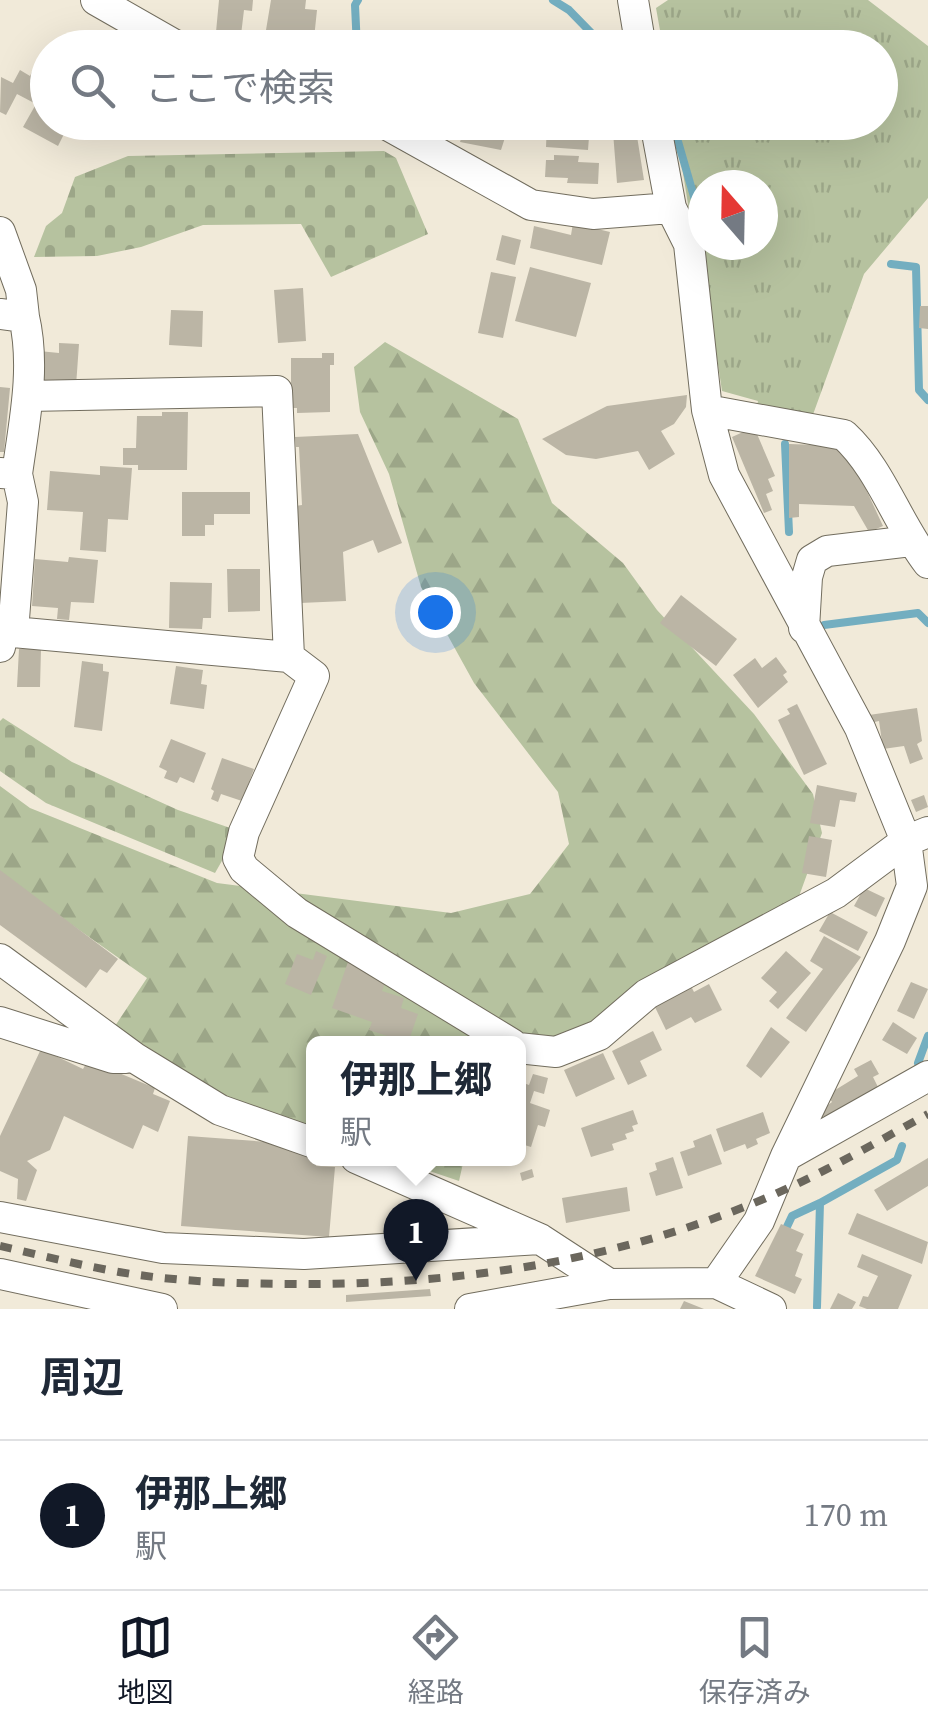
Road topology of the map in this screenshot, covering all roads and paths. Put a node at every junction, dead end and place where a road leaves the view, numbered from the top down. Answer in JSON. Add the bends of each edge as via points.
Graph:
{"nodes":[{"id":1,"x":96,"y":0,"type":"edge"},
{"id":2,"x":632,"y":0,"type":"edge"},
{"id":3,"x":148,"y":30,"type":"edge"},
{"id":4,"x":638,"y":30,"type":"edge"},
{"id":5,"x":414,"y":140,"type":"edge"},
{"id":6,"x":658,"y":140,"type":"edge"},
{"id":7,"x":671,"y":208,"type":"junction"},
{"id":8,"x":0,"y":232,"type":"edge"},
{"id":9,"x":12,"y":316,"type":"edge"},
{"id":10,"x":28,"y":396,"type":"junction"},
{"id":11,"x":707,"y":410,"type":"junction"},
{"id":12,"x":9,"y":473,"type":"edge"},
{"id":13,"x":920,"y":552,"type":"edge"},
{"id":14,"x":804,"y":628,"type":"junction"},
{"id":15,"x":7,"y":640,"type":"edge"},
{"id":16,"x":289,"y":657,"type":"junction"},
{"id":17,"x":921,"y":844,"type":"edge"},
{"id":18,"x":0,"y":959,"type":"edge"},
{"id":19,"x":0,"y":1022,"type":"edge"},
{"id":20,"x":499,"y":1036,"type":"edge"},
{"id":21,"x":526,"y":1049,"type":"edge"},
{"id":22,"x":135,"y":1058,"type":"junction"},
{"id":23,"x":928,"y":1076,"type":"edge"},
{"id":24,"x":306,"y":1140,"type":"edge"},
{"id":25,"x":786,"y":1156,"type":"junction"},
{"id":26,"x":374,"y":1166,"type":"edge"},
{"id":27,"x":0,"y":1217,"type":"edge"},
{"id":28,"x":540,"y":1239,"type":"junction"},
{"id":29,"x":4,"y":1283,"type":"edge"},
{"id":30,"x":609,"y":1284,"type":"junction"},
{"id":31,"x":716,"y":1284,"type":"junction"},
{"id":32,"x":504,"y":1306,"type":"edge"},
{"id":33,"x":162,"y":1309,"type":"edge"},
{"id":34,"x":470,"y":1309,"type":"edge"},
{"id":35,"x":771,"y":1309,"type":"edge"}],
"edges":[{"from":1,"to":3,"type":"street"},
{"from":2,"to":4,"type":"street"},
{"from":5,"to":7,"type":"street","via":[[531,205],[593,214]]},
{"from":6,"to":7,"type":"street"},
{"from":7,"to":11,"type":"street","via":[[689,244]]},
{"from":8,"to":9,"type":"street","via":[[21,290]]},
{"from":9,"to":10,"type":"street","via":[[29,339]]},
{"from":10,"to":12,"type":"street"},
{"from":10,"to":16,"type":"street","via":[[277,390]]},
{"from":11,"to":13,"type":"street","via":[[844,436],[860,450]]},
{"from":11,"to":14,"type":"street","via":[[724,475]]},
{"from":12,"to":15,"type":"street","via":[[23,502]]},
{"from":13,"to":14,"type":"street","via":[[828,551],[812,560]]},
{"from":14,"to":17,"type":"street"},
{"from":15,"to":16,"type":"street"},
{"from":16,"to":20,"type":"street","via":[[314,676],[238,858],[297,913]]},
{"from":17,"to":21,"type":"street","via":[[647,994],[600,1035],[556,1052]]},
{"from":17,"to":25,"type":"street","via":[[890,941]]},
{"from":18,"to":22,"type":"street"},
{"from":19,"to":22,"type":"street","via":[[112,1058]]},
{"from":22,"to":24,"type":"street","via":[[220,1110]]},
{"from":23,"to":25,"type":"street"},
{"from":25,"to":31,"type":"street","via":[[759,1221]]},
{"from":26,"to":28,"type":"street"},
{"from":27,"to":28,"type":"street","via":[[163,1248],[304,1254]]},
{"from":28,"to":30,"type":"street"},
{"from":29,"to":33,"type":"street"},
{"from":30,"to":31,"type":"street"},
{"from":30,"to":32,"type":"street"},
{"from":31,"to":35,"type":"street"},
{"from":32,"to":34,"type":"street"}]}
